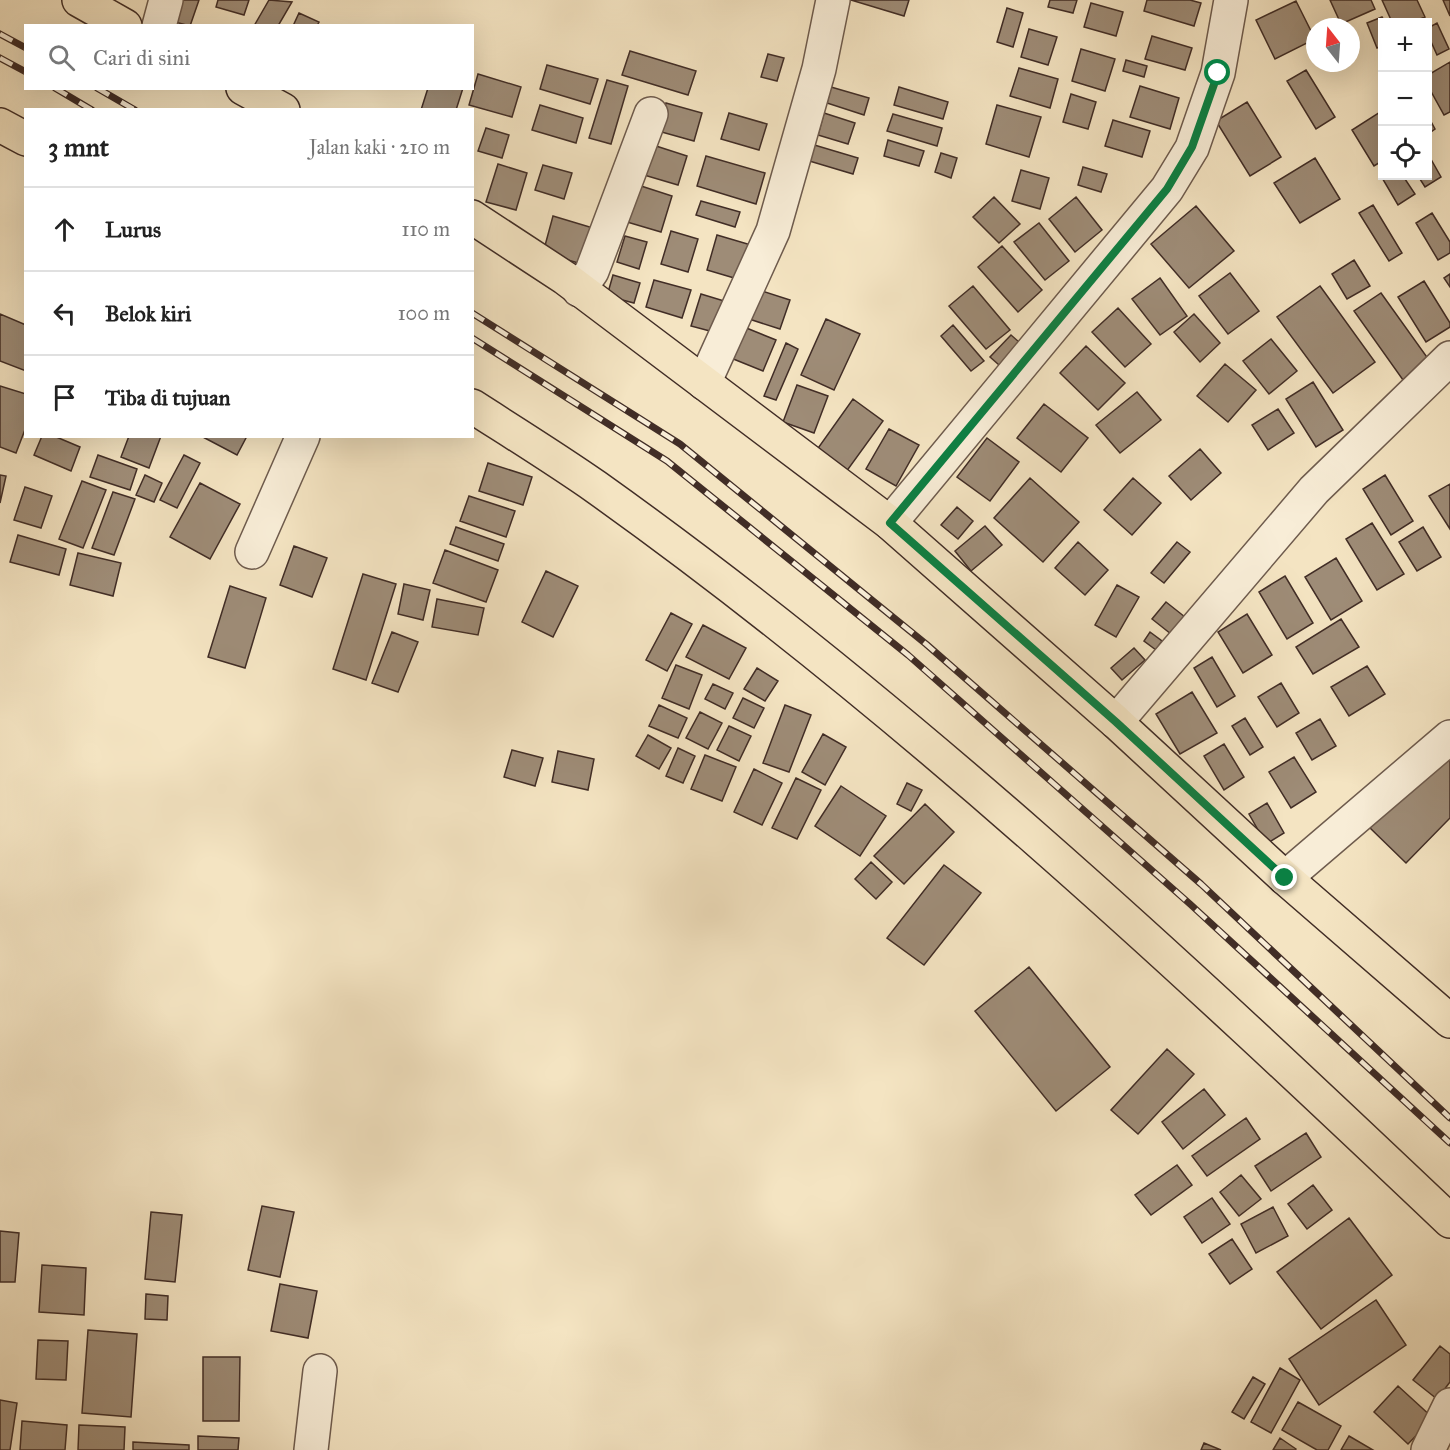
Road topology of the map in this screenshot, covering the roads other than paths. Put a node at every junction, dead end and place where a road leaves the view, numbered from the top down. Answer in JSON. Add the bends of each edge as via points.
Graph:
{"nodes":[{"id":1,"x":79,"y":0,"type":"edge"},
{"id":2,"x":166,"y":0,"type":"edge"},
{"id":3,"x":833,"y":0,"type":"edge"},
{"id":4,"x":1231,"y":0,"type":"edge"},
{"id":5,"x":121,"y":24,"type":"edge"},
{"id":6,"x":160,"y":24,"type":"edge"},
{"id":7,"x":247,"y":90,"type":"edge"},
{"id":8,"x":279,"y":108,"type":"edge"},
{"id":9,"x":651,"y":114,"type":"dead end"},
{"id":10,"x":0,"y":125,"type":"edge"},
{"id":11,"x":24,"y":138,"type":"edge"},
{"id":12,"x":474,"y":218,"type":"edge"},
{"id":13,"x":579,"y":290,"type":"junction"},
{"id":14,"x":1450,"y":358,"type":"edge"},
{"id":15,"x":704,"y":383,"type":"junction"},
{"id":16,"x":474,"y":407,"type":"edge"},
{"id":17,"x":302,"y":438,"type":"edge"},
{"id":18,"x":890,"y":523,"type":"junction"},
{"id":19,"x":252,"y":552,"type":"dead end"},
{"id":20,"x":1116,"y":722,"type":"junction"},
{"id":21,"x":1450,"y":737,"type":"edge"},
{"id":22,"x":1285,"y":878,"type":"junction"},
{"id":23,"x":1450,"y":1021,"type":"edge"},
{"id":24,"x":1450,"y":1221,"type":"edge"},
{"id":25,"x":320,"y":1371,"type":"dead end"},
{"id":26,"x":1450,"y":1405,"type":"edge"},
{"id":27,"x":311,"y":1450,"type":"edge"},
{"id":28,"x":1428,"y":1450,"type":"edge"}],
"edges":[{"from":1,"to":5,"type":"main road"},
{"from":2,"to":6,"type":"street"},
{"from":3,"to":15,"type":"street","via":[[819,69],[773,231]]},
{"from":4,"to":18,"type":"street","via":[[1218,73],[1192,147],[1167,189]]},
{"from":7,"to":8,"type":"main road"},
{"from":9,"to":13,"type":"street","via":[[592,271]]},
{"from":10,"to":11,"type":"main road"},
{"from":12,"to":13,"type":"main road"},
{"from":13,"to":15,"type":"main road"},
{"from":14,"to":20,"type":"street","via":[[1314,490]]},
{"from":15,"to":18,"type":"main road"},
{"from":16,"to":24,"type":"main road","via":[[595,486],[871,699],[1026,831]]},
{"from":17,"to":19,"type":"street"},
{"from":18,"to":20,"type":"main road"},
{"from":20,"to":22,"type":"main road"},
{"from":21,"to":22,"type":"street"},
{"from":22,"to":23,"type":"main road"},
{"from":25,"to":27,"type":"street"},
{"from":26,"to":28,"type":"street"}]}
